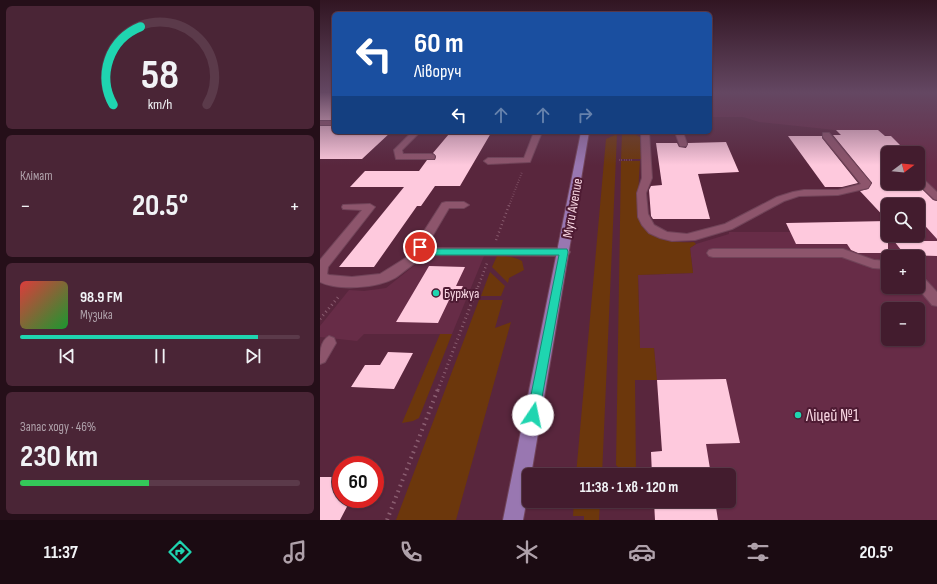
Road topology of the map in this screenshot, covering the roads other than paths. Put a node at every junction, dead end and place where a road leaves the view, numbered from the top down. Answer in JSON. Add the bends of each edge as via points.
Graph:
{"nodes":[{"id":1,"x":320,"y":123,"type":"edge"},
{"id":2,"x":332,"y":123,"type":"edge"},
{"id":3,"x":414,"y":134,"type":"edge"},
{"id":4,"x":537,"y":134,"type":"edge"},
{"id":5,"x":585,"y":134,"type":"edge"},
{"id":6,"x":644,"y":134,"type":"edge"},
{"id":7,"x":680,"y":134,"type":"edge"},
{"id":8,"x":826,"y":135,"type":"dead end"},
{"id":9,"x":682,"y":144,"type":"dead end"},
{"id":10,"x":431,"y":157,"type":"dead end"},
{"id":11,"x":488,"y":161,"type":"dead end"},
{"id":12,"x":925,"y":186,"type":"edge"},
{"id":13,"x":937,"y":197,"type":"edge"},
{"id":14,"x":464,"y":205,"type":"dead end"},
{"id":15,"x":347,"y":207,"type":"dead end"},
{"id":16,"x":424,"y":252,"type":"junction"},
{"id":17,"x":564,"y":252,"type":"junction"},
{"id":18,"x":713,"y":253,"type":"dead end"},
{"id":19,"x":881,"y":265,"type":"edge"},
{"id":20,"x":925,"y":287,"type":"edge"},
{"id":21,"x":937,"y":301,"type":"edge"},
{"id":22,"x":329,"y":343,"type":"dead end"},
{"id":23,"x":320,"y":356,"type":"edge"},
{"id":24,"x":513,"y":520,"type":"edge"}],
"edges":[{"from":1,"to":2,"type":"lane"},
{"from":3,"to":10,"type":"lane","via":[[398,150],[399,157]]},
{"from":4,"to":11,"type":"lane","via":[[527,160]]},
{"from":5,"to":17,"type":"main road","name":"Myru Avenue"},
{"from":6,"to":8,"type":"lane","via":[[647,178],[642,184],[644,219],[652,229],[668,237],[678,238],[696,236],[737,223],[796,194],[839,192],[865,186],[866,183]]},
{"from":7,"to":9,"type":"lane"},
{"from":12,"to":13,"type":"lane"},
{"from":14,"to":16,"type":"lane","via":[[446,205],[420,247]]},
{"from":15,"to":16,"type":"lane","via":[[370,207],[322,266],[320,273],[326,280],[381,280]]},
{"from":16,"to":17,"type":"lane"},
{"from":17,"to":24,"type":"main road","name":"Myru Avenue"},
{"from":18,"to":19,"type":"lane","via":[[843,253]]},
{"from":20,"to":21,"type":"lane"},
{"from":22,"to":23,"type":"lane"}]}
